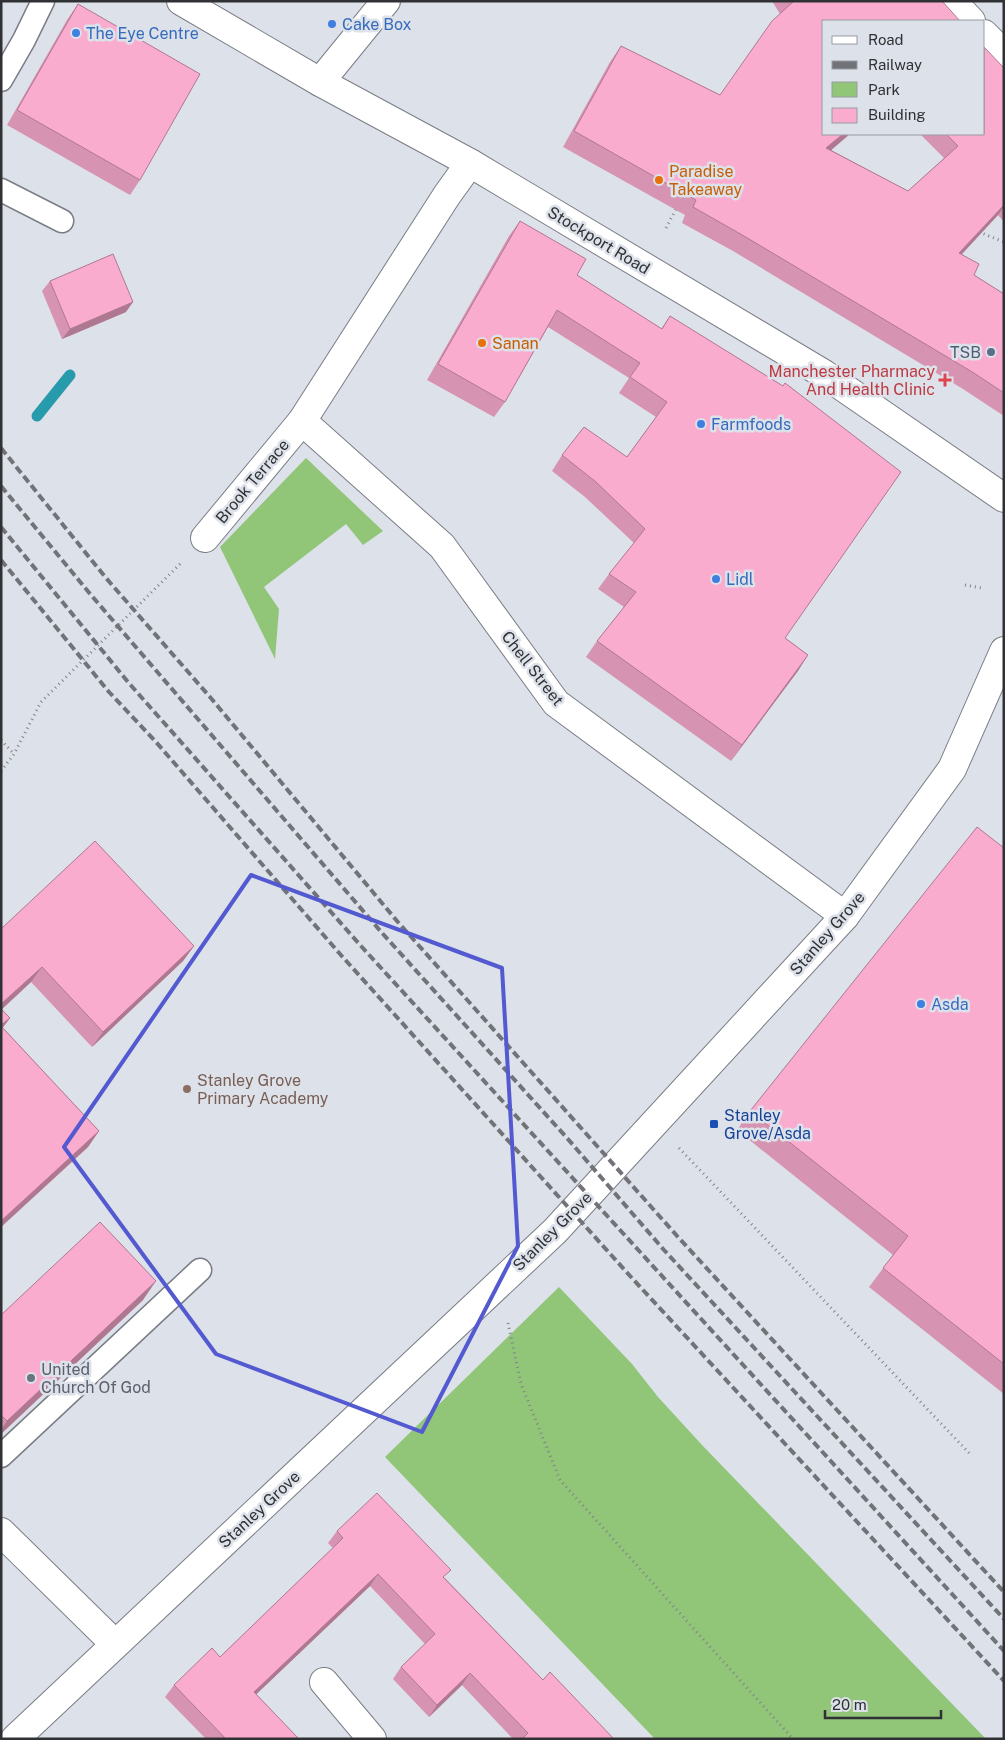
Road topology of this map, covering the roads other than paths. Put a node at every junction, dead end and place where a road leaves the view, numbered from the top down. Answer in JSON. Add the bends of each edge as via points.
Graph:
{"nodes":[{"id":1,"x":43,"y":1,"type":"edge"},
{"id":2,"x":181,"y":1,"type":"edge"},
{"id":3,"x":386,"y":1,"type":"edge"},
{"id":4,"x":952,"y":1,"type":"edge"},
{"id":5,"x":971,"y":20,"type":"edge"},
{"id":6,"x":985,"y":35,"type":"edge"},
{"id":7,"x":1004,"y":54,"type":"edge"},
{"id":8,"x":1,"y":80,"type":"edge"},
{"id":9,"x":320,"y":82,"type":"junction"},
{"id":10,"x":470,"y":163,"type":"junction"},
{"id":11,"x":1,"y":190,"type":"edge"},
{"id":12,"x":62,"y":221,"type":"dead end"},
{"id":13,"x":302,"y":421,"type":"junction"},
{"id":14,"x":1004,"y":498,"type":"edge"},
{"id":15,"x":205,"y":538,"type":"road end"},
{"id":16,"x":1004,"y":652,"type":"edge"},
{"id":17,"x":845,"y":916,"type":"junction"},
{"id":18,"x":200,"y":1270,"type":"dead end"},
{"id":19,"x":1,"y":1456,"type":"edge"},
{"id":20,"x":1,"y":1532,"type":"edge"},
{"id":21,"x":115,"y":1644,"type":"junction"},
{"id":22,"x":324,"y":1682,"type":"dead end"},
{"id":23,"x":15,"y":1739,"type":"edge"},
{"id":24,"x":372,"y":1739,"type":"edge"}],
"edges":[{"from":1,"to":8,"type":"lane"},
{"from":2,"to":9,"type":"main road","name":"Stockport Road"},
{"from":3,"to":9,"type":"main road"},
{"from":4,"to":5,"type":"main road"},
{"from":6,"to":7,"type":"main road"},
{"from":9,"to":10,"type":"main road","name":"Stockport Road"},
{"from":10,"to":13,"type":"main road","name":"Brook Terrace"},
{"from":10,"to":14,"type":"main road","name":"Stockport Road","via":[[824,374]]},
{"from":11,"to":12,"type":"lane"},
{"from":13,"to":15,"type":"main road","name":"Brook Terrace"},
{"from":13,"to":17,"type":"main road","name":"Chell Street","via":[[442,546],[556,703]]},
{"from":16,"to":17,"type":"main road","name":"Stanley Grove","via":[[952,769]]},
{"from":17,"to":21,"type":"main road","name":"Stanley Grove","via":[[555,1231]]},
{"from":18,"to":19,"type":"lane"},
{"from":20,"to":21,"type":"main road"},
{"from":21,"to":23,"type":"main road","name":"Stanley Grove"},
{"from":22,"to":24,"type":"main road"}]}
